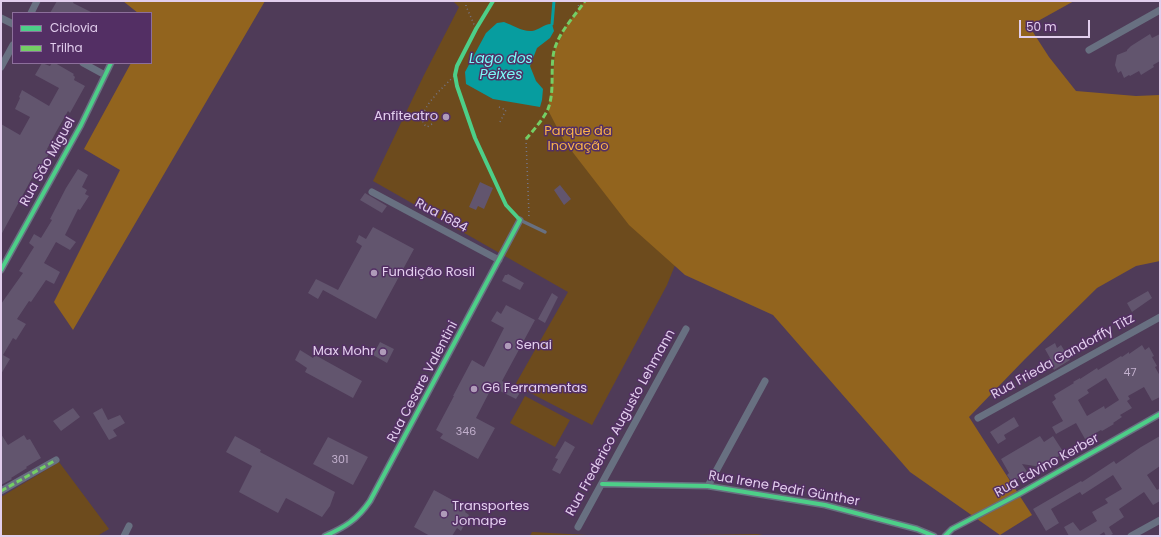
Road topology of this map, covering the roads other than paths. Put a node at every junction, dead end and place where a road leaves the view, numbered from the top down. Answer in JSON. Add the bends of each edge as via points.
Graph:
{"nodes":[{"id":1,"x":37,"y":1,"type":"edge"},
{"id":2,"x":1160,"y":10,"type":"edge"},
{"id":3,"x":32,"y":12,"type":"edge"},
{"id":4,"x":1,"y":18,"type":"edge"},
{"id":5,"x":12,"y":24,"type":"edge"},
{"id":6,"x":12,"y":47,"type":"edge"},
{"id":7,"x":1089,"y":50,"type":"dead end"},
{"id":8,"x":85,"y":64,"type":"edge"},
{"id":9,"x":111,"y":64,"type":"edge"},
{"id":10,"x":1,"y":67,"type":"edge"},
{"id":11,"x":105,"y":75,"type":"junction"},
{"id":12,"x":372,"y":192,"type":"dead end"},
{"id":13,"x":523,"y":222,"type":"joint"},
{"id":14,"x":544,"y":232,"type":"dead end"},
{"id":15,"x":499,"y":260,"type":"junction"},
{"id":16,"x":1,"y":270,"type":"edge"},
{"id":17,"x":1160,"y":317,"type":"edge"},
{"id":18,"x":686,"y":329,"type":"dead end"},
{"id":19,"x":765,"y":381,"type":"dead end"},
{"id":20,"x":1160,"y":414,"type":"edge"},
{"id":21,"x":978,"y":418,"type":"dead end"},
{"id":22,"x":56,"y":460,"type":"dead end"},
{"id":23,"x":602,"y":484,"type":"junction"},
{"id":24,"x":708,"y":486,"type":"junction"},
{"id":25,"x":1,"y":491,"type":"edge"},
{"id":26,"x":1160,"y":520,"type":"edge"},
{"id":27,"x":129,"y":526,"type":"dead end"},
{"id":28,"x":578,"y":527,"type":"dead end"},
{"id":29,"x":124,"y":536,"type":"edge"},
{"id":30,"x":325,"y":536,"type":"edge"},
{"id":31,"x":934,"y":536,"type":"edge"},
{"id":32,"x":945,"y":536,"type":"edge"},
{"id":33,"x":1131,"y":536,"type":"edge"}],
"edges":[{"from":1,"to":3,"type":"street"},
{"from":2,"to":7,"type":"street"},
{"from":4,"to":5,"type":"street"},
{"from":6,"to":10,"type":"street"},
{"from":8,"to":11,"type":"street"},
{"from":9,"to":11,"type":"street","name":"Rua São Miguel"},
{"from":11,"to":16,"type":"street","name":"Rua São Miguel","via":[[81,125]]},
{"from":12,"to":15,"type":"street","name":"Rua 1684"},
{"from":13,"to":14,"type":"lane"},
{"from":13,"to":15,"type":"street","name":"Rua Cesare Valentini"},
{"from":15,"to":30,"type":"street","name":"Rua Cesare Valentini","via":[[370,501],[353,521]]},
{"from":17,"to":21,"type":"street","name":"Rua Frieda Gandorffy Titz"},
{"from":18,"to":23,"type":"street","name":"Rua Frederico Augusto Lehmann"},
{"from":19,"to":24,"type":"street"},
{"from":20,"to":32,"type":"street","name":"Rua Edvino Kerber","via":[[952,529]]},
{"from":22,"to":25,"type":"street"},
{"from":23,"to":24,"type":"street","name":"Rua Irene Pedri Günther"},
{"from":23,"to":28,"type":"street","name":"Rua Frederico Augusto Lehmann"},
{"from":24,"to":31,"type":"street","name":"Rua Irene Pedri Günther","via":[[825,505],[918,529]]},
{"from":26,"to":33,"type":"street"},
{"from":27,"to":29,"type":"street"}]}
